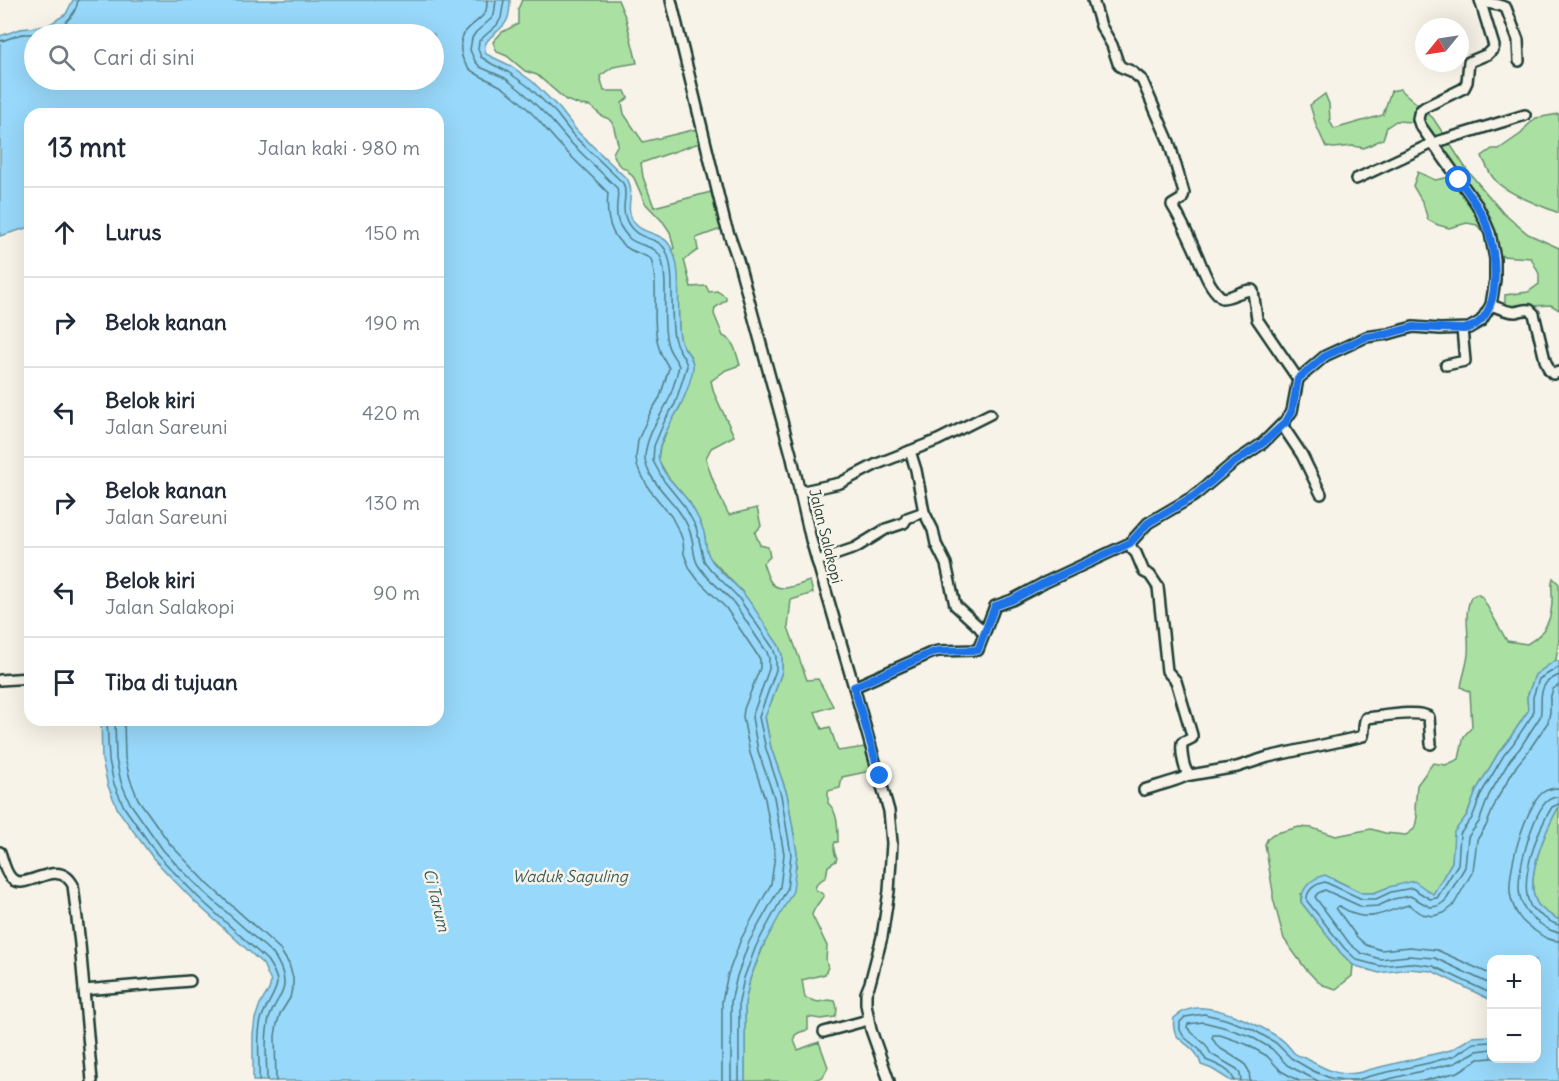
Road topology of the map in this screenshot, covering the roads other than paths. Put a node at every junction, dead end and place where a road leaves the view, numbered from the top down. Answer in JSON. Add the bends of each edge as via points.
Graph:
{"nodes":[{"id":1,"x":671,"y":0,"type":"edge"},
{"id":2,"x":1093,"y":0,"type":"edge"},
{"id":3,"x":1481,"y":1,"type":"edge"},
{"id":4,"x":1518,"y":61,"type":"dead end"},
{"id":5,"x":1525,"y":114,"type":"dead end"},
{"id":6,"x":1433,"y":143,"type":"junction"},
{"id":7,"x":1356,"y":178,"type":"dead end"},
{"id":8,"x":1491,"y":305,"type":"junction"},
{"id":9,"x":1462,"y":329,"type":"junction"},
{"id":10,"x":1446,"y":365,"type":"dead end"},
{"id":11,"x":1559,"y":372,"type":"edge"},
{"id":12,"x":1298,"y":379,"type":"junction"},
{"id":13,"x":990,"y":414,"type":"dead end"},
{"id":14,"x":1282,"y":425,"type":"junction"},
{"id":15,"x":910,"y":452,"type":"junction"},
{"id":16,"x":800,"y":492,"type":"junction"},
{"id":17,"x":1322,"y":494,"type":"dead end"},
{"id":18,"x":924,"y":512,"type":"junction"},
{"id":19,"x":1130,"y":543,"type":"junction"},
{"id":20,"x":817,"y":561,"type":"junction"},
{"id":21,"x":984,"y":634,"type":"junction"},
{"id":22,"x":24,"y":678,"type":"edge"},
{"id":23,"x":0,"y":680,"type":"edge"},
{"id":24,"x":854,"y":687,"type":"junction"},
{"id":25,"x":1431,"y":744,"type":"dead end"},
{"id":26,"x":1185,"y":776,"type":"junction"},
{"id":27,"x":1144,"y":790,"type":"dead end"},
{"id":28,"x":0,"y":852,"type":"edge"},
{"id":29,"x":190,"y":981,"type":"dead end"},
{"id":30,"x":84,"y":990,"type":"junction"},
{"id":31,"x":868,"y":1020,"type":"junction"},
{"id":32,"x":824,"y":1032,"type":"dead end"},
{"id":33,"x":92,"y":1081,"type":"edge"},
{"id":34,"x":888,"y":1081,"type":"edge"}],
"edges":[{"from":1,"to":16,"type":"street","name":"Jalan Salakopi","via":[[725,223]]},
{"from":2,"to":12,"type":"street","via":[[1121,67],[1142,80],[1169,142],[1184,193],[1172,205],[1206,278],[1222,298],[1253,291],[1257,319]]},
{"from":3,"to":4,"type":"street","via":[[1506,8],[1518,40]]},
{"from":3,"to":6,"type":"street","via":[[1494,47],[1469,62],[1464,88],[1421,110],[1420,125]]},
{"from":5,"to":6,"type":"street"},
{"from":6,"to":7,"type":"street"},
{"from":6,"to":8,"type":"street","via":[[1477,205],[1490,233],[1495,259]]},
{"from":8,"to":9,"type":"street","via":[[1481,321]]},
{"from":8,"to":11,"type":"street","via":[[1508,312],[1530,310],[1549,370]]},
{"from":9,"to":10,"type":"street","via":[[1465,361]]},
{"from":9,"to":12,"type":"street","via":[[1413,327],[1366,337],[1325,356]]},
{"from":12,"to":14,"type":"street","via":[[1292,411]]},
{"from":13,"to":15,"type":"street"},
{"from":14,"to":17,"type":"street"},
{"from":14,"to":19,"type":"street","via":[[1194,496],[1148,523]]},
{"from":15,"to":16,"type":"street","via":[[840,483]]},
{"from":15,"to":18,"type":"street"},
{"from":16,"to":20,"type":"street","name":"Jalan Salakopi"},
{"from":18,"to":20,"type":"street","via":[[906,518],[855,548]]},
{"from":18,"to":21,"type":"street","via":[[946,564],[955,605]]},
{"from":19,"to":21,"type":"street","via":[[995,606]]},
{"from":19,"to":26,"type":"street","via":[[1144,572],[1158,587],[1167,672],[1176,681],[1192,735],[1182,743]]},
{"from":20,"to":24,"type":"street","name":"Jalan Salakopi"},
{"from":21,"to":24,"type":"street","via":[[978,650],[931,653]]},
{"from":22,"to":23,"type":"street"},
{"from":24,"to":31,"type":"street","name":"Jalan Salakopi","via":[[889,811],[892,843],[882,937],[866,993]]},
{"from":25,"to":26,"type":"street","via":[[1429,717],[1424,713],[1366,718],[1363,736]]},
{"from":26,"to":27,"type":"street"},
{"from":28,"to":30,"type":"street","via":[[15,881],[55,873],[70,880]]},
{"from":29,"to":30,"type":"street"},
{"from":30,"to":33,"type":"street"},
{"from":31,"to":32,"type":"street"},
{"from":31,"to":34,"type":"street","name":"Jalan Salakopi"}]}
